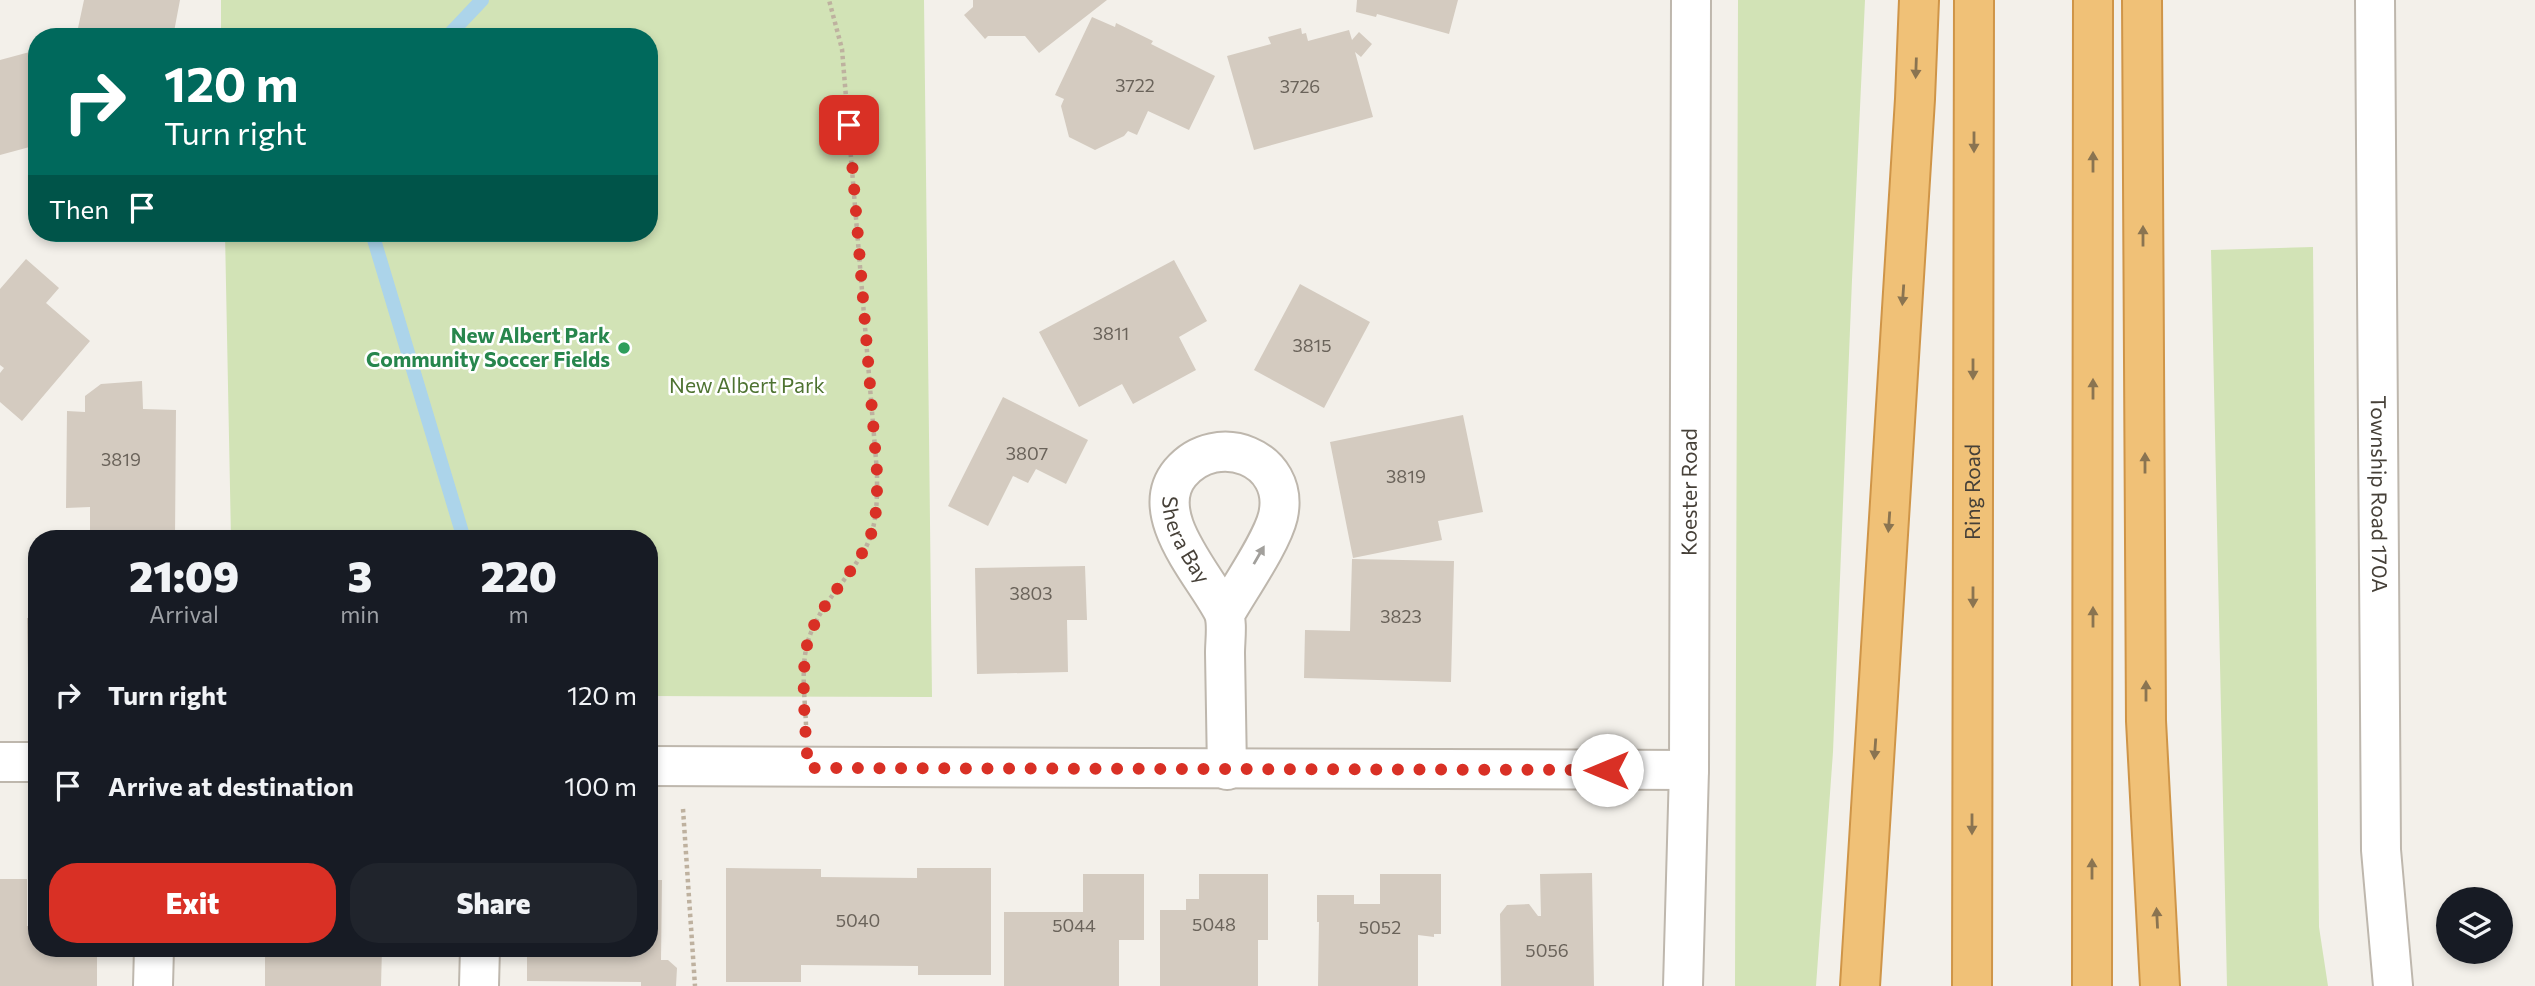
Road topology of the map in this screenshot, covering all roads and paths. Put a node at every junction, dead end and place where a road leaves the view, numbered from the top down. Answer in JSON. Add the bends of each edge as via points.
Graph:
{"nodes":[{"id":1,"x":829,"y":0,"type":"edge"},
{"id":2,"x":1691,"y":0,"type":"edge"},
{"id":3,"x":1919,"y":0,"type":"edge"},
{"id":4,"x":1974,"y":0,"type":"edge"},
{"id":5,"x":2093,"y":0,"type":"edge"},
{"id":6,"x":2142,"y":0,"type":"edge"},
{"id":7,"x":2375,"y":0,"type":"edge"},
{"id":8,"x":1225,"y":614,"type":"dead end"},
{"id":9,"x":0,"y":762,"type":"edge"},
{"id":10,"x":28,"y":762,"type":"edge"},
{"id":11,"x":665,"y":766,"type":"edge"},
{"id":12,"x":808,"y":768,"type":"junction"},
{"id":13,"x":1227,"y":770,"type":"junction"},
{"id":14,"x":1689,"y":770,"type":"junction"},
{"id":15,"x":153,"y":957,"type":"edge"},
{"id":16,"x":480,"y":957,"type":"edge"},
{"id":17,"x":153,"y":986,"type":"edge"},
{"id":18,"x":480,"y":986,"type":"edge"},
{"id":19,"x":695,"y":986,"type":"edge"},
{"id":20,"x":1683,"y":986,"type":"edge"},
{"id":21,"x":1860,"y":986,"type":"edge"},
{"id":22,"x":1972,"y":986,"type":"edge"},
{"id":23,"x":2092,"y":986,"type":"edge"},
{"id":24,"x":2160,"y":986,"type":"edge"},
{"id":25,"x":2393,"y":986,"type":"edge"}],
"edges":[{"from":1,"to":12,"type":"path","via":[[842,49],[877,472],[876,512],[867,545],[824,605],[808,640],[804,662]]},
{"from":2,"to":14,"type":"street","name":"Koester Road"},
{"from":3,"to":21,"type":"highway","one_way":true},
{"from":4,"to":22,"type":"highway","name":"Ring Road","one_way":true},
{"from":23,"to":5,"type":"highway","one_way":true},
{"from":24,"to":6,"type":"highway","one_way":true,"via":[[2146,721]]},
{"from":7,"to":25,"type":"street","name":"Township Road 170A","via":[[2381,850]]},
{"from":8,"to":13,"type":"street"},
{"from":9,"to":10,"type":"street"},
{"from":11,"to":12,"type":"street"},
{"from":11,"to":19,"type":"path"},
{"from":12,"to":13,"type":"street"},
{"from":13,"to":14,"type":"street"},
{"from":14,"to":20,"type":"street","name":"Koester Road"},
{"from":15,"to":17,"type":"street"},
{"from":16,"to":18,"type":"street"}]}
